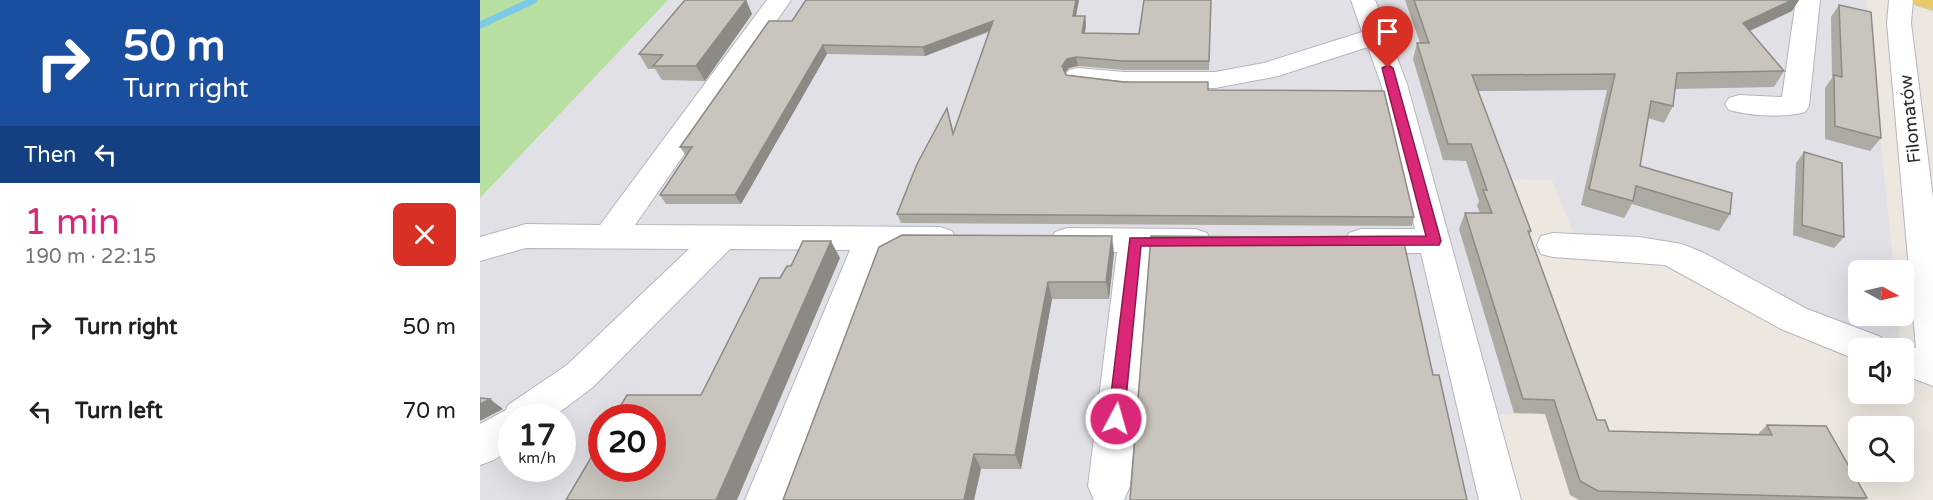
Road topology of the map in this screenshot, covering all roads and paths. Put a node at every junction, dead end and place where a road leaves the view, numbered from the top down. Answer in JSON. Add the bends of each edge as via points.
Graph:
{"nodes":[{"id":1,"x":779,"y":0,"type":"edge"},
{"id":2,"x":1363,"y":0,"type":"edge"},
{"id":3,"x":1808,"y":0,"type":"edge"},
{"id":4,"x":1901,"y":0,"type":"edge"},
{"id":5,"x":1924,"y":0,"type":"edge"},
{"id":6,"x":1933,"y":3,"type":"edge"},
{"id":7,"x":1376,"y":36,"type":"junction"},
{"id":8,"x":1078,"y":76,"type":"edge"},
{"id":9,"x":1739,"y":104,"type":"dead end"},
{"id":10,"x":609,"y":237,"type":"junction"},
{"id":11,"x":721,"y":238,"type":"junction"},
{"id":12,"x":872,"y":239,"type":"junction"},
{"id":13,"x":967,"y":240,"type":"edge"},
{"id":14,"x":1039,"y":240,"type":"edge"},
{"id":15,"x":1135,"y":241,"type":"junction"},
{"id":16,"x":1219,"y":241,"type":"edge"},
{"id":17,"x":1326,"y":241,"type":"edge"},
{"id":18,"x":1434,"y":241,"type":"junction"},
{"id":19,"x":1553,"y":245,"type":"dead end"},
{"id":20,"x":480,"y":249,"type":"edge"},
{"id":21,"x":1848,"y":340,"type":"edge"},
{"id":22,"x":1933,"y":346,"type":"edge"},
{"id":23,"x":1914,"y":363,"type":"edge"},
{"id":24,"x":1933,"y":370,"type":"edge"},
{"id":25,"x":540,"y":404,"type":"edge"},
{"id":26,"x":498,"y":434,"type":"edge"},
{"id":27,"x":480,"y":447,"type":"edge"},
{"id":28,"x":1109,"y":486,"type":"dead end"},
{"id":29,"x":766,"y":500,"type":"edge"},
{"id":30,"x":1500,"y":500,"type":"edge"}],
"edges":[{"from":1,"to":10,"type":"street"},
{"from":2,"to":7,"type":"street"},
{"from":3,"to":9,"type":"street","via":[[1796,106]]},
{"from":4,"to":22,"type":"street","name":"Filomatów","via":[[1899,23]]},
{"from":5,"to":6,"type":"main road"},
{"from":7,"to":8,"type":"street","via":[[1269,70],[1215,80]]},
{"from":7,"to":18,"type":"street","via":[[1394,84]]},
{"from":10,"to":11,"type":"street"},
{"from":10,"to":20,"type":"street","via":[[526,236]]},
{"from":11,"to":12,"type":"street"},
{"from":11,"to":25,"type":"street","via":[[580,376]]},
{"from":12,"to":13,"type":"street"},
{"from":12,"to":29,"type":"street"},
{"from":14,"to":15,"type":"street"},
{"from":15,"to":16,"type":"street"},
{"from":15,"to":28,"type":"street"},
{"from":17,"to":18,"type":"street"},
{"from":18,"to":30,"type":"street"},
{"from":19,"to":21,"type":"street","via":[[1670,253],[1794,319]]},
{"from":23,"to":24,"type":"street"},
{"from":26,"to":27,"type":"street"}]}
